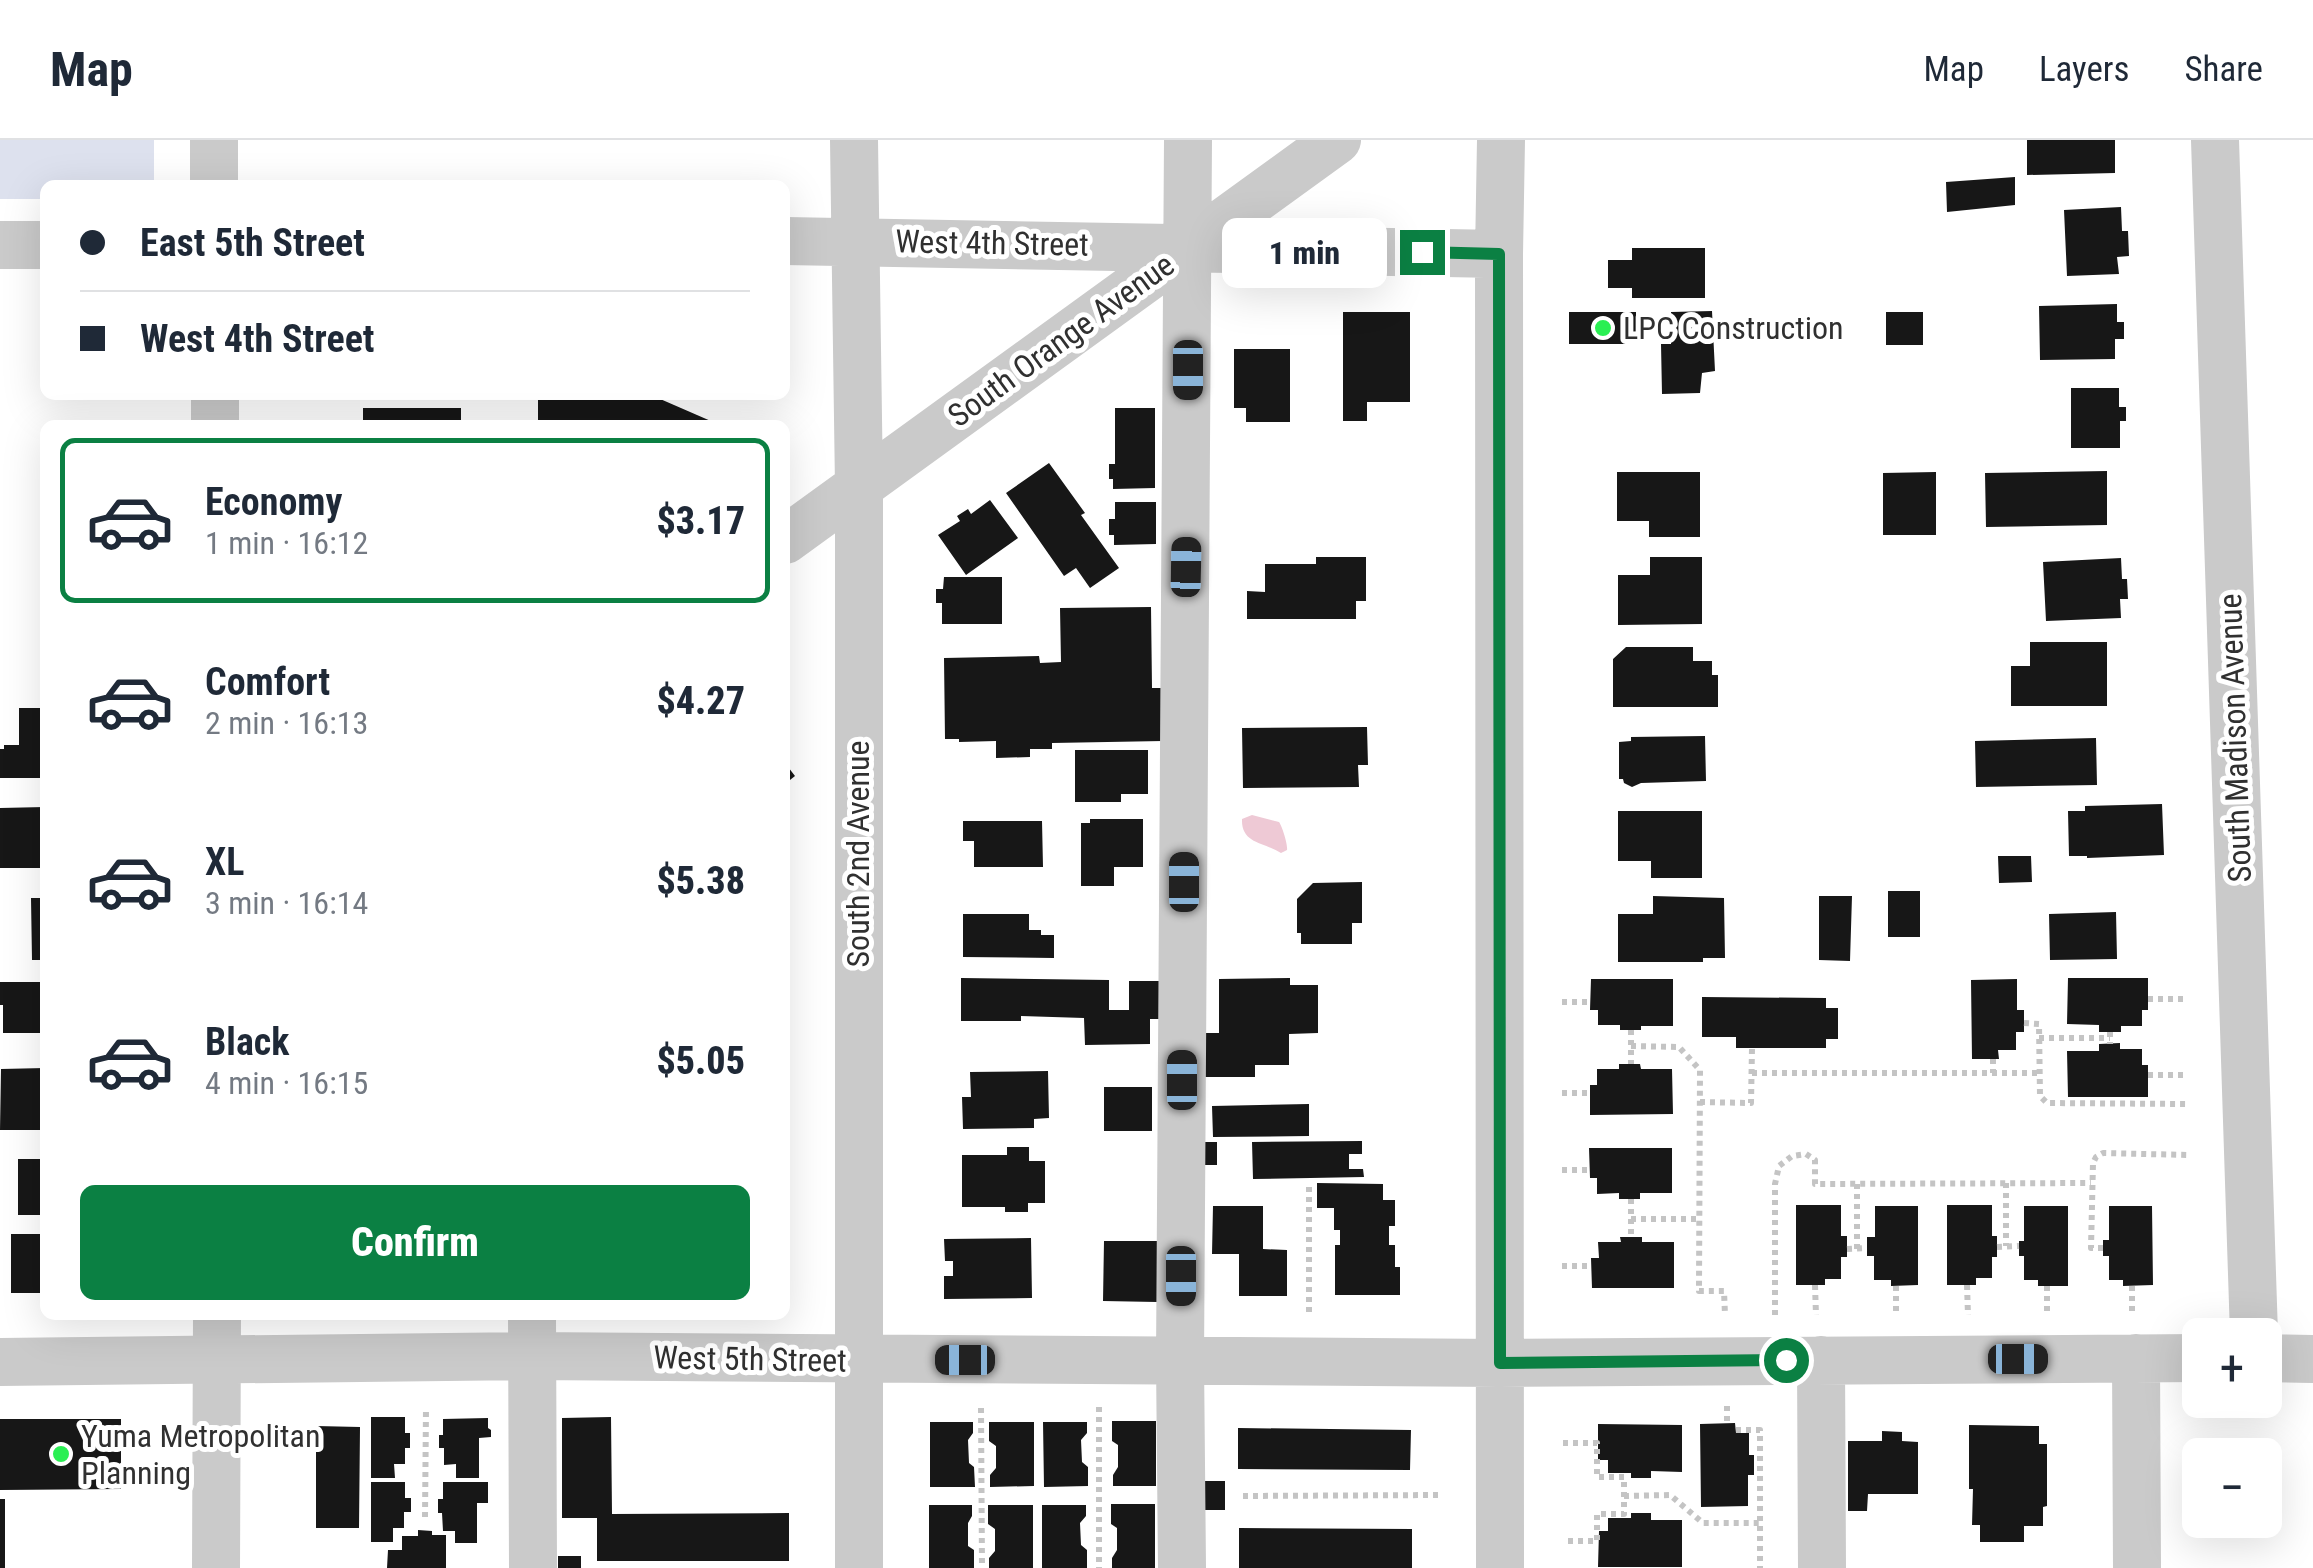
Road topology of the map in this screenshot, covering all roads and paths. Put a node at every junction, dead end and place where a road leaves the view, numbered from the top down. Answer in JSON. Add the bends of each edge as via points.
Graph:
{"nodes":[{"id":1,"x":214,"y":140,"type":"edge"},
{"id":2,"x":854,"y":140,"type":"edge"},
{"id":3,"x":1188,"y":140,"type":"edge"},
{"id":4,"x":1338,"y":140,"type":"edge"},
{"id":5,"x":1501,"y":140,"type":"edge"},
{"id":6,"x":2216,"y":140,"type":"edge"},
{"id":7,"x":214,"y":180,"type":"edge"},
{"id":8,"x":790,"y":240,"type":"edge"},
{"id":9,"x":854,"y":240,"type":"junction"},
{"id":10,"x":0,"y":244,"type":"edge"},
{"id":11,"x":40,"y":244,"type":"edge"},
{"id":12,"x":1188,"y":247,"type":"junction"},
{"id":13,"x":1499,"y":254,"type":"junction"},
{"id":14,"x":860,"y":487,"type":"junction"},
{"id":15,"x":790,"y":536,"type":"edge"},
{"id":16,"x":2148,"y":999,"type":"dead end"},
{"id":17,"x":2184,"y":999,"type":"dead end"},
{"id":18,"x":1562,"y":1002,"type":"dead end"},
{"id":19,"x":1591,"y":1002,"type":"dead end"},
{"id":20,"x":2024,"y":1023,"type":"dead end"},
{"id":21,"x":1631,"y":1030,"type":"dead end"},
{"id":22,"x":2040,"y":1038,"type":"junction"},
{"id":23,"x":2110,"y":1038,"type":"dead end"},
{"id":24,"x":1631,"y":1046,"type":"junction"},
{"id":25,"x":1752,"y":1048,"type":"dead end"},
{"id":26,"x":1993,"y":1059,"type":"dead end"},
{"id":27,"x":1631,"y":1064,"type":"dead end"},
{"id":28,"x":1752,"y":1074,"type":"junction"},
{"id":29,"x":1993,"y":1074,"type":"junction"},
{"id":30,"x":2040,"y":1074,"type":"junction"},
{"id":31,"x":2148,"y":1075,"type":"dead end"},
{"id":32,"x":2186,"y":1075,"type":"dead end"},
{"id":33,"x":1562,"y":1092,"type":"dead end"},
{"id":34,"x":1590,"y":1092,"type":"dead end"},
{"id":35,"x":1700,"y":1102,"type":"junction"},
{"id":36,"x":2187,"y":1104,"type":"dead end"},
{"id":37,"x":2188,"y":1155,"type":"dead end"},
{"id":38,"x":1562,"y":1170,"type":"dead end"},
{"id":39,"x":1590,"y":1170,"type":"dead end"},
{"id":40,"x":2006,"y":1183,"type":"junction"},
{"id":41,"x":2092,"y":1183,"type":"junction"},
{"id":42,"x":1857,"y":1184,"type":"junction"},
{"id":43,"x":1309,"y":1187,"type":"dead end"},
{"id":44,"x":1631,"y":1199,"type":"dead end"},
{"id":45,"x":1631,"y":1219,"type":"junction"},
{"id":46,"x":1699,"y":1219,"type":"junction"},
{"id":47,"x":1631,"y":1237,"type":"dead end"},
{"id":48,"x":2019,"y":1246,"type":"dead end"},
{"id":49,"x":2104,"y":1248,"type":"dead end"},
{"id":50,"x":1846,"y":1249,"type":"dead end"},
{"id":51,"x":1562,"y":1266,"type":"dead end"},
{"id":52,"x":1591,"y":1266,"type":"dead end"},
{"id":53,"x":1815,"y":1285,"type":"dead end"},
{"id":54,"x":1967,"y":1285,"type":"dead end"},
{"id":55,"x":1896,"y":1286,"type":"dead end"},
{"id":56,"x":2047,"y":1286,"type":"dead end"},
{"id":57,"x":2132,"y":1286,"type":"dead end"},
{"id":58,"x":2047,"y":1314,"type":"dead end"},
{"id":59,"x":1725,"y":1315,"type":"dead end"},
{"id":60,"x":1775,"y":1315,"type":"dead end"},
{"id":61,"x":1896,"y":1315,"type":"dead end"},
{"id":62,"x":1968,"y":1315,"type":"dead end"},
{"id":63,"x":1309,"y":1316,"type":"dead end"},
{"id":64,"x":2253,"y":1318,"type":"edge"},
{"id":65,"x":532,"y":1336,"type":"edge"},
{"id":66,"x":2134,"y":1336,"type":"junction"},
{"id":67,"x":217,"y":1337,"type":"edge"},
{"id":68,"x":1818,"y":1337,"type":"junction"},
{"id":69,"x":2182,"y":1352,"type":"edge"},
{"id":70,"x":2282,"y":1358,"type":"edge"},
{"id":71,"x":2313,"y":1359,"type":"edge"},
{"id":72,"x":857,"y":1360,"type":"junction"},
{"id":73,"x":1180,"y":1360,"type":"junction"},
{"id":74,"x":0,"y":1362,"type":"edge"},
{"id":75,"x":1500,"y":1363,"type":"junction"},
{"id":76,"x":1727,"y":1406,"type":"dead end"},
{"id":77,"x":1099,"y":1407,"type":"dead end"},
{"id":78,"x":426,"y":1408,"type":"dead end"},
{"id":79,"x":981,"y":1408,"type":"dead end"},
{"id":80,"x":1727,"y":1424,"type":"dead end"},
{"id":81,"x":1736,"y":1430,"type":"dead end"},
{"id":82,"x":1562,"y":1443,"type":"dead end"},
{"id":83,"x":1439,"y":1495,"type":"dead end"},
{"id":84,"x":1243,"y":1496,"type":"dead end"},
{"id":85,"x":1624,"y":1496,"type":"junction"},
{"id":86,"x":425,"y":1517,"type":"dead end"},
{"id":87,"x":1760,"y":1522,"type":"junction"},
{"id":88,"x":1562,"y":1541,"type":"dead end"},
{"id":89,"x":216,"y":1568,"type":"edge"},
{"id":90,"x":533,"y":1568,"type":"edge"},
{"id":91,"x":859,"y":1568,"type":"edge"},
{"id":92,"x":982,"y":1568,"type":"edge"},
{"id":93,"x":1099,"y":1568,"type":"edge"},
{"id":94,"x":1182,"y":1568,"type":"edge"},
{"id":95,"x":1500,"y":1568,"type":"edge"},
{"id":96,"x":1760,"y":1568,"type":"edge"},
{"id":97,"x":1822,"y":1568,"type":"edge"},
{"id":98,"x":2137,"y":1568,"type":"edge"}],
"edges":[{"from":1,"to":7,"type":"street"},
{"from":2,"to":9,"type":"street","name":"South 2nd Avenue"},
{"from":3,"to":12,"type":"street"},
{"from":4,"to":12,"type":"street","name":"South Orange Avenue"},
{"from":5,"to":13,"type":"street"},
{"from":6,"to":64,"type":"street","name":"South Madison Avenue"},
{"from":8,"to":9,"type":"street","name":"West 4th Street"},
{"from":9,"to":12,"type":"street","name":"West 4th Street"},
{"from":9,"to":14,"type":"street","name":"South 2nd Avenue"},
{"from":10,"to":11,"type":"street"},
{"from":12,"to":13,"type":"street","name":"West 4th Street"},
{"from":12,"to":14,"type":"street","name":"South Orange Avenue"},
{"from":12,"to":73,"type":"street"},
{"from":13,"to":75,"type":"street"},
{"from":14,"to":15,"type":"street","name":"South Orange Avenue"},
{"from":14,"to":72,"type":"street","name":"South 2nd Avenue"},
{"from":16,"to":17,"type":"path"},
{"from":18,"to":19,"type":"path"},
{"from":20,"to":22,"type":"path","via":[[2039,1024]]},
{"from":21,"to":24,"type":"path"},
{"from":22,"to":23,"type":"path"},
{"from":22,"to":30,"type":"path"},
{"from":24,"to":27,"type":"path"},
{"from":24,"to":35,"type":"path","via":[[1678,1047],[1700,1070]]},
{"from":25,"to":28,"type":"path"},
{"from":26,"to":29,"type":"path"},
{"from":28,"to":29,"type":"path"},
{"from":28,"to":35,"type":"path","via":[[1751,1103]]},
{"from":29,"to":30,"type":"path"},
{"from":30,"to":36,"type":"path","via":[[2040,1096],[2047,1103]]},
{"from":31,"to":32,"type":"path"},
{"from":33,"to":34,"type":"path"},
{"from":35,"to":46,"type":"path"},
{"from":37,"to":41,"type":"path","via":[[2096,1156]]},
{"from":38,"to":39,"type":"path"},
{"from":40,"to":41,"type":"path"},
{"from":40,"to":42,"type":"path"},
{"from":40,"to":48,"type":"path","via":[[2001,1247]]},
{"from":41,"to":49,"type":"path","via":[[2092,1248]]},
{"from":42,"to":50,"type":"path","via":[[1862,1248]]},
{"from":42,"to":60,"type":"path","via":[[1815,1184],[1815,1160],[1806,1154],[1779,1166]]},
{"from":43,"to":63,"type":"path"},
{"from":44,"to":45,"type":"path"},
{"from":45,"to":46,"type":"path"},
{"from":45,"to":47,"type":"path"},
{"from":46,"to":59,"type":"path","via":[[1699,1291],[1724,1291]]},
{"from":51,"to":52,"type":"path"},
{"from":53,"to":68,"type":"path"},
{"from":54,"to":62,"type":"path"},
{"from":55,"to":61,"type":"path"},
{"from":56,"to":58,"type":"path"},
{"from":57,"to":66,"type":"path"},
{"from":65,"to":67,"type":"street","name":"West 5th Street"},
{"from":65,"to":72,"type":"street","name":"West 5th Street"},
{"from":65,"to":90,"type":"street"},
{"from":66,"to":68,"type":"street","name":"West 5th Street"},
{"from":66,"to":69,"type":"street","name":"West 5th Street"},
{"from":66,"to":98,"type":"street"},
{"from":67,"to":74,"type":"street","name":"West 5th Street"},
{"from":67,"to":89,"type":"street"},
{"from":68,"to":75,"type":"street","name":"West 5th Street"},
{"from":68,"to":97,"type":"street"},
{"from":70,"to":71,"type":"street"},
{"from":72,"to":73,"type":"street","name":"West 5th Street"},
{"from":72,"to":91,"type":"street","name":"South 2nd Avenue"},
{"from":73,"to":75,"type":"street","name":"West 5th Street"},
{"from":73,"to":94,"type":"street"},
{"from":75,"to":95,"type":"street"},
{"from":76,"to":80,"type":"path"},
{"from":77,"to":93,"type":"path"},
{"from":78,"to":86,"type":"path"},
{"from":79,"to":92,"type":"path"},
{"from":81,"to":87,"type":"path","via":[[1760,1430]]},
{"from":82,"to":85,"type":"path","via":[[1598,1443],[1598,1477],[1624,1477]]},
{"from":83,"to":84,"type":"path"},
{"from":85,"to":87,"type":"path","via":[[1670,1495],[1704,1522]]},
{"from":85,"to":88,"type":"path","via":[[1624,1514],[1597,1514],[1597,1541]]},
{"from":87,"to":96,"type":"path"}]}
